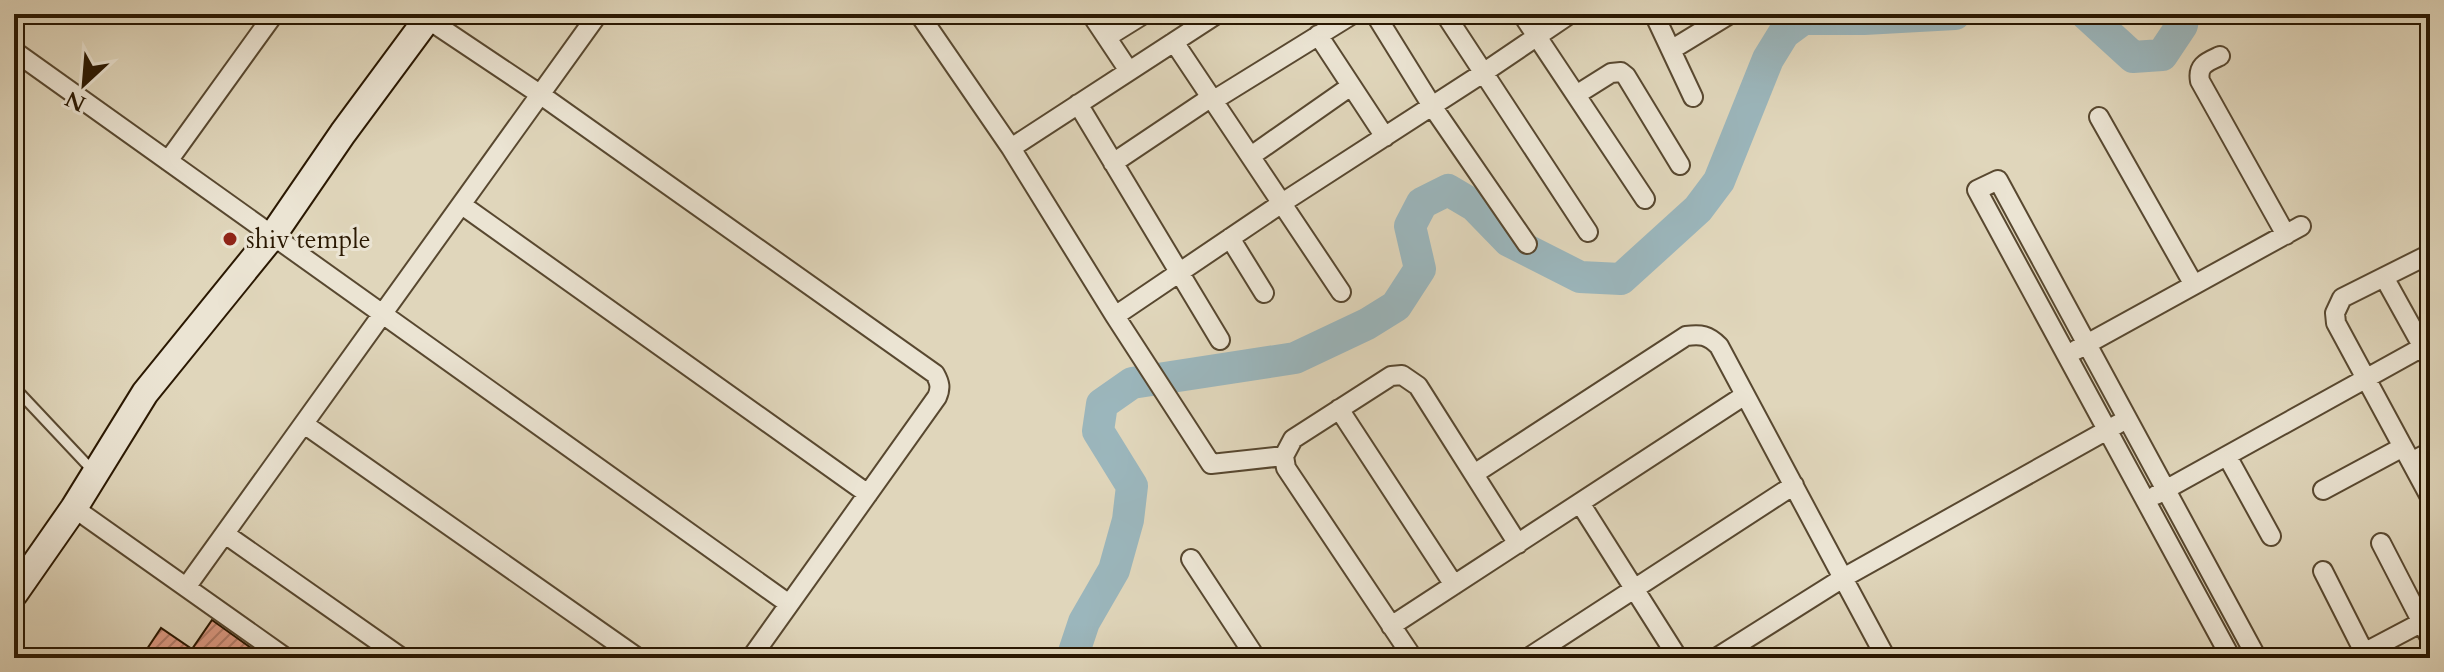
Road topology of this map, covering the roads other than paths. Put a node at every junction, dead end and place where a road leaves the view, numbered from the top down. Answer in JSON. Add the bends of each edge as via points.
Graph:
{"nodes":[{"id":1,"x":274,"y":14,"type":"edge"},
{"id":2,"x":598,"y":14,"type":"edge"},
{"id":3,"x":919,"y":14,"type":"edge"},
{"id":4,"x":1091,"y":14,"type":"edge"},
{"id":5,"x":1144,"y":14,"type":"edge"},
{"id":6,"x":1217,"y":14,"type":"edge"},
{"id":7,"x":1353,"y":14,"type":"edge"},
{"id":8,"x":1375,"y":14,"type":"edge"},
{"id":9,"x":1445,"y":14,"type":"edge"},
{"id":10,"x":1522,"y":14,"type":"edge"},
{"id":11,"x":1570,"y":14,"type":"edge"},
{"id":12,"x":1654,"y":14,"type":"edge"},
{"id":13,"x":1730,"y":14,"type":"edge"},
{"id":14,"x":426,"y":16,"type":"edge"},
{"id":15,"x":1318,"y":35,"type":"junction"},
{"id":16,"x":1107,"y":37,"type":"junction"},
{"id":17,"x":1537,"y":37,"type":"junction"},
{"id":18,"x":1174,"y":42,"type":"junction"},
{"id":19,"x":1671,"y":50,"type":"junction"},
{"id":20,"x":14,"y":51,"type":"edge"},
{"id":21,"x":2220,"y":56,"type":"dead end"},
{"id":22,"x":1129,"y":71,"type":"junction"},
{"id":23,"x":1483,"y":73,"type":"junction"},
{"id":24,"x":1351,"y":86,"type":"junction"},
{"id":25,"x":541,"y":95,"type":"junction"},
{"id":26,"x":1576,"y":95,"type":"junction"},
{"id":27,"x":1693,"y":97,"type":"dead end"},
{"id":28,"x":1214,"y":100,"type":"junction"},
{"id":29,"x":1078,"y":104,"type":"junction"},
{"id":30,"x":1432,"y":106,"type":"junction"},
{"id":31,"x":2099,"y":117,"type":"dead end"},
{"id":32,"x":1385,"y":137,"type":"junction"},
{"id":33,"x":1011,"y":148,"type":"junction"},
{"id":34,"x":1251,"y":156,"type":"junction"},
{"id":35,"x":168,"y":161,"type":"junction"},
{"id":36,"x":1113,"y":163,"type":"junction"},
{"id":37,"x":1680,"y":165,"type":"dead end"},
{"id":38,"x":1645,"y":199,"type":"dead end"},
{"id":39,"x":1282,"y":203,"type":"junction"},
{"id":40,"x":462,"y":205,"type":"junction"},
{"id":41,"x":1588,"y":232,"type":"dead end"},
{"id":42,"x":273,"y":235,"type":"junction"},
{"id":43,"x":1230,"y":238,"type":"junction"},
{"id":44,"x":1527,"y":244,"type":"dead end"},
{"id":45,"x":2430,"y":254,"type":"edge"},
{"id":46,"x":1179,"y":273,"type":"junction"},
{"id":47,"x":2384,"y":277,"type":"junction"},
{"id":48,"x":2194,"y":285,"type":"junction"},
{"id":49,"x":1341,"y":292,"type":"dead end"},
{"id":50,"x":1264,"y":293,"type":"dead end"},
{"id":51,"x":384,"y":315,"type":"junction"},
{"id":52,"x":1115,"y":316,"type":"junction"},
{"id":53,"x":1220,"y":340,"type":"dead end"},
{"id":54,"x":2087,"y":345,"type":"junction"},
{"id":55,"x":2428,"y":350,"type":"edge"},
{"id":56,"x":2067,"y":355,"type":"junction"},
{"id":57,"x":2366,"y":379,"type":"junction"},
{"id":58,"x":14,"y":387,"type":"edge"},
{"id":59,"x":1745,"y":395,"type":"junction"},
{"id":60,"x":1339,"y":409,"type":"junction"},
{"id":61,"x":2127,"y":420,"type":"junction"},
{"id":62,"x":304,"y":424,"type":"junction"},
{"id":63,"x":2107,"y":430,"type":"junction"},
{"id":64,"x":2430,"y":452,"type":"edge"},
{"id":65,"x":2407,"y":455,"type":"junction"},
{"id":66,"x":1284,"y":456,"type":"junction"},
{"id":67,"x":2227,"y":456,"type":"junction"},
{"id":68,"x":96,"y":473,"type":"junction"},
{"id":69,"x":1474,"y":474,"type":"junction"},
{"id":70,"x":1794,"y":485,"type":"junction"},
{"id":71,"x":2166,"y":490,"type":"junction"},
{"id":72,"x":2323,"y":490,"type":"dead end"},
{"id":73,"x":868,"y":494,"type":"junction"},
{"id":74,"x":2430,"y":497,"type":"edge"},
{"id":75,"x":2146,"y":501,"type":"junction"},
{"id":76,"x":1580,"y":503,"type":"junction"},
{"id":77,"x":74,"y":508,"type":"junction"},
{"id":78,"x":225,"y":534,"type":"junction"},
{"id":79,"x":2271,"y":536,"type":"dead end"},
{"id":80,"x":2381,"y":543,"type":"dead end"},
{"id":81,"x":1518,"y":544,"type":"junction"},
{"id":82,"x":1191,"y":559,"type":"dead end"},
{"id":83,"x":2323,"y":571,"type":"dead end"},
{"id":84,"x":1843,"y":578,"type":"junction"},
{"id":85,"x":1454,"y":585,"type":"junction"},
{"id":86,"x":187,"y":586,"type":"junction"},
{"id":87,"x":1634,"y":589,"type":"junction"},
{"id":88,"x":14,"y":594,"type":"edge"},
{"id":89,"x":789,"y":604,"type":"junction"},
{"id":90,"x":1391,"y":626,"type":"junction"},
{"id":91,"x":2427,"y":626,"type":"edge"},
{"id":92,"x":2359,"y":655,"type":"edge"},
{"id":93,"x":286,"y":658,"type":"edge"},
{"id":94,"x":402,"y":658,"type":"edge"},
{"id":95,"x":638,"y":658,"type":"edge"},
{"id":96,"x":751,"y":658,"type":"edge"},
{"id":97,"x":1256,"y":658,"type":"edge"},
{"id":98,"x":1413,"y":658,"type":"edge"},
{"id":99,"x":1528,"y":658,"type":"edge"},
{"id":100,"x":1678,"y":658,"type":"edge"},
{"id":101,"x":1716,"y":658,"type":"edge"},
{"id":102,"x":1886,"y":658,"type":"edge"},
{"id":103,"x":2231,"y":658,"type":"edge"},
{"id":104,"x":2257,"y":658,"type":"edge"}],
"edges":[{"from":1,"to":35,"type":"street"},
{"from":2,"to":25,"type":"street"},
{"from":3,"to":33,"type":"street"},
{"from":4,"to":16,"type":"street"},
{"from":5,"to":16,"type":"street"},
{"from":6,"to":18,"type":"street"},
{"from":7,"to":15,"type":"street"},
{"from":8,"to":30,"type":"street"},
{"from":9,"to":23,"type":"street"},
{"from":10,"to":17,"type":"street"},
{"from":11,"to":17,"type":"street"},
{"from":12,"to":19,"type":"street"},
{"from":13,"to":19,"type":"street"},
{"from":14,"to":25,"type":"street"},
{"from":14,"to":42,"type":"street"},
{"from":15,"to":24,"type":"street"},
{"from":15,"to":28,"type":"street"},
{"from":16,"to":22,"type":"street"},
{"from":17,"to":23,"type":"street"},
{"from":17,"to":26,"type":"street"},
{"from":18,"to":22,"type":"street"},
{"from":18,"to":28,"type":"street"},
{"from":19,"to":27,"type":"street"},
{"from":20,"to":35,"type":"street"},
{"from":21,"to":48,"type":"street","via":[[2199,69],[2200,81],[2293,231]]},
{"from":22,"to":29,"type":"street"},
{"from":23,"to":30,"type":"street"},
{"from":23,"to":41,"type":"street"},
{"from":24,"to":32,"type":"street"},
{"from":24,"to":34,"type":"street"},
{"from":25,"to":40,"type":"street"},
{"from":25,"to":73,"type":"street","via":[[935,374],[937,397]]},
{"from":26,"to":37,"type":"street","via":[[1621,72]]},
{"from":26,"to":38,"type":"street"},
{"from":28,"to":34,"type":"street"},
{"from":28,"to":36,"type":"street"},
{"from":29,"to":33,"type":"street"},
{"from":29,"to":36,"type":"street"},
{"from":30,"to":32,"type":"street"},
{"from":30,"to":44,"type":"street"},
{"from":31,"to":48,"type":"street"},
{"from":32,"to":39,"type":"street"},
{"from":33,"to":52,"type":"street"},
{"from":34,"to":39,"type":"street"},
{"from":35,"to":42,"type":"street"},
{"from":36,"to":46,"type":"street"},
{"from":39,"to":43,"type":"street"},
{"from":39,"to":49,"type":"street"},
{"from":40,"to":51,"type":"street"},
{"from":40,"to":73,"type":"street"},
{"from":42,"to":51,"type":"street"},
{"from":42,"to":68,"type":"street","via":[[145,393]]},
{"from":43,"to":46,"type":"street"},
{"from":43,"to":50,"type":"street"},
{"from":45,"to":47,"type":"street"},
{"from":46,"to":52,"type":"street"},
{"from":46,"to":53,"type":"street"},
{"from":47,"to":55,"type":"street"},
{"from":47,"to":57,"type":"street","via":[[2342,298],[2335,313]]},
{"from":48,"to":54,"type":"street"},
{"from":51,"to":62,"type":"street"},
{"from":51,"to":89,"type":"street"},
{"from":52,"to":66,"type":"street","via":[[1211,464]]},
{"from":54,"to":56,"type":"street"},
{"from":54,"to":56,"type":"street","via":[[1998,180],[1977,190]]},
{"from":54,"to":61,"type":"street"},
{"from":55,"to":57,"type":"street"},
{"from":56,"to":63,"type":"street"},
{"from":57,"to":65,"type":"street"},
{"from":57,"to":67,"type":"street"},
{"from":58,"to":68,"type":"lane"},
{"from":59,"to":69,"type":"street","via":[[1719,346],[1708,336],[1686,336]]},
{"from":59,"to":70,"type":"street"},
{"from":59,"to":76,"type":"street"},
{"from":60,"to":66,"type":"street","via":[[1293,439]]},
{"from":60,"to":69,"type":"street","via":[[1391,376],[1402,375],[1418,386]]},
{"from":60,"to":85,"type":"street"},
{"from":61,"to":63,"type":"street"},
{"from":61,"to":71,"type":"street"},
{"from":62,"to":78,"type":"street"},
{"from":62,"to":95,"type":"street"},
{"from":63,"to":75,"type":"street"},
{"from":63,"to":84,"type":"street"},
{"from":64,"to":65,"type":"street"},
{"from":65,"to":72,"type":"street"},
{"from":65,"to":74,"type":"street"},
{"from":66,"to":90,"type":"street","via":[[1286,468]]},
{"from":67,"to":71,"type":"street"},
{"from":67,"to":79,"type":"street"},
{"from":68,"to":77,"type":"street"},
{"from":69,"to":81,"type":"street"},
{"from":70,"to":84,"type":"street"},
{"from":70,"to":87,"type":"street"},
{"from":71,"to":75,"type":"street"},
{"from":71,"to":104,"type":"street"},
{"from":73,"to":89,"type":"street"},
{"from":75,"to":103,"type":"street"},
{"from":76,"to":81,"type":"street"},
{"from":76,"to":87,"type":"street"},
{"from":77,"to":86,"type":"street"},
{"from":77,"to":88,"type":"street"},
{"from":78,"to":86,"type":"street"},
{"from":78,"to":94,"type":"street"},
{"from":80,"to":91,"type":"street"},
{"from":81,"to":85,"type":"street"},
{"from":82,"to":97,"type":"street"},
{"from":83,"to":92,"type":"street"},
{"from":84,"to":101,"type":"street"},
{"from":84,"to":102,"type":"street"},
{"from":85,"to":90,"type":"street"},
{"from":86,"to":93,"type":"street"},
{"from":87,"to":99,"type":"street"},
{"from":87,"to":100,"type":"street"},
{"from":89,"to":96,"type":"street"},
{"from":90,"to":98,"type":"street"},
{"from":91,"to":92,"type":"street"}]}
